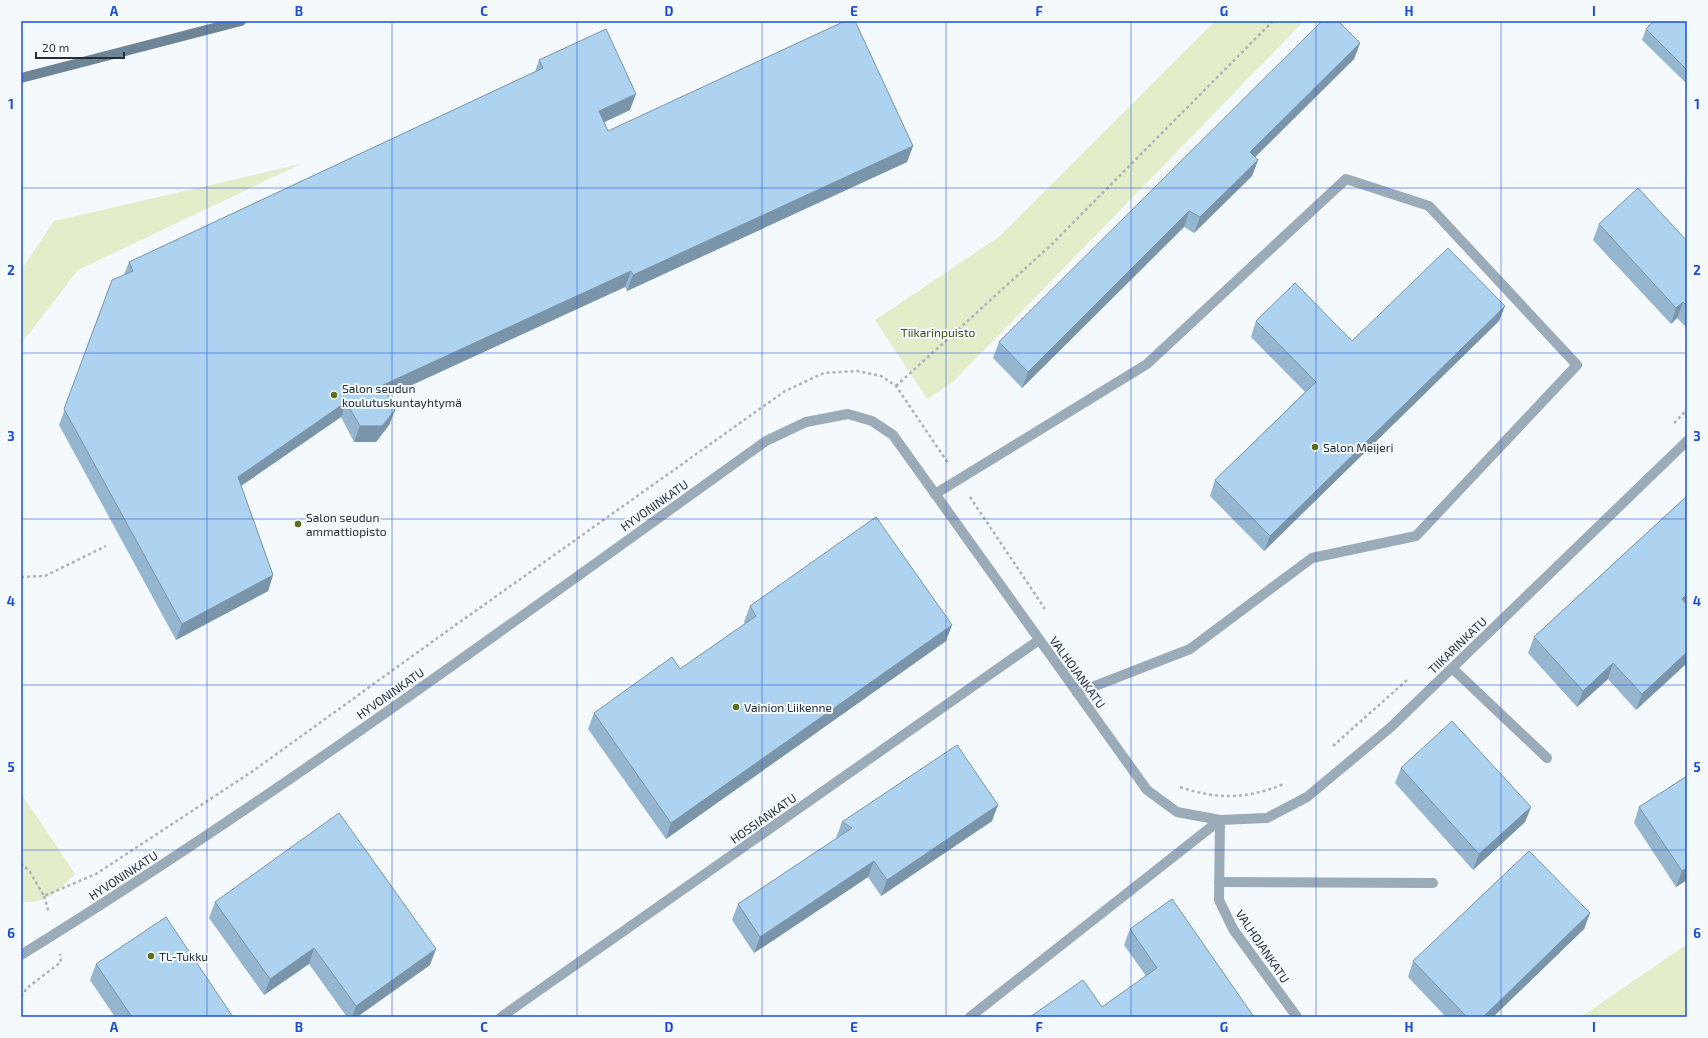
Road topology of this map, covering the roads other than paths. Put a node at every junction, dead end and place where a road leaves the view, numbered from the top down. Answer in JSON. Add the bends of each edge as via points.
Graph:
{"nodes":[{"id":1,"x":241,"y":21,"type":"edge"},
{"id":2,"x":21,"y":78,"type":"edge"},
{"id":3,"x":766,"y":441,"type":"joint"},
{"id":4,"x":1687,"y":441,"type":"edge"},
{"id":5,"x":935,"y":494,"type":"junction"},
{"id":6,"x":1039,"y":640,"type":"junction"},
{"id":7,"x":1452,"y":668,"type":"junction"},
{"id":8,"x":1077,"y":693,"type":"junction"},
{"id":9,"x":1547,"y":758,"type":"dead end"},
{"id":10,"x":1220,"y":820,"type":"junction"},
{"id":11,"x":1219,"y":882,"type":"junction"},
{"id":12,"x":1433,"y":883,"type":"dead end"},
{"id":13,"x":21,"y":955,"type":"edge"},
{"id":14,"x":501,"y":1017,"type":"edge"},
{"id":15,"x":970,"y":1017,"type":"edge"},
{"id":16,"x":1297,"y":1017,"type":"edge"}],
"edges":[{"from":1,"to":2,"type":"main road"},
{"from":3,"to":5,"type":"street","name":"VALHOJANKATU","via":[[806,422],[834,416],[848,414],[872,421],[893,434]]},
{"from":3,"to":13,"type":"street","name":"HYVONINKATU","via":[[355,734],[137,882]]},
{"from":4,"to":7,"type":"street","name":"TIIKARINKATU"},
{"from":5,"to":6,"type":"street","name":"VALHOJANKATU"},
{"from":5,"to":8,"type":"street","via":[[1147,364],[1346,179],[1429,206],[1577,365],[1416,536],[1312,558],[1190,649]]},
{"from":6,"to":8,"type":"street","name":"VALHOJANKATU"},
{"from":6,"to":14,"type":"street","name":"HOSSIANKATU"},
{"from":7,"to":9,"type":"street"},
{"from":7,"to":10,"type":"street","name":"TIIKARINKATU","via":[[1391,727],[1307,797],[1267,818]]},
{"from":8,"to":10,"type":"street","name":"VALHOJANKATU","via":[[1147,790],[1177,812]]},
{"from":10,"to":11,"type":"street","name":"VALHOJANKATU"},
{"from":10,"to":15,"type":"street"},
{"from":11,"to":12,"type":"street"},
{"from":11,"to":16,"type":"street","name":"VALHOJANKATU","via":[[1219,900],[1233,929]]}]}
